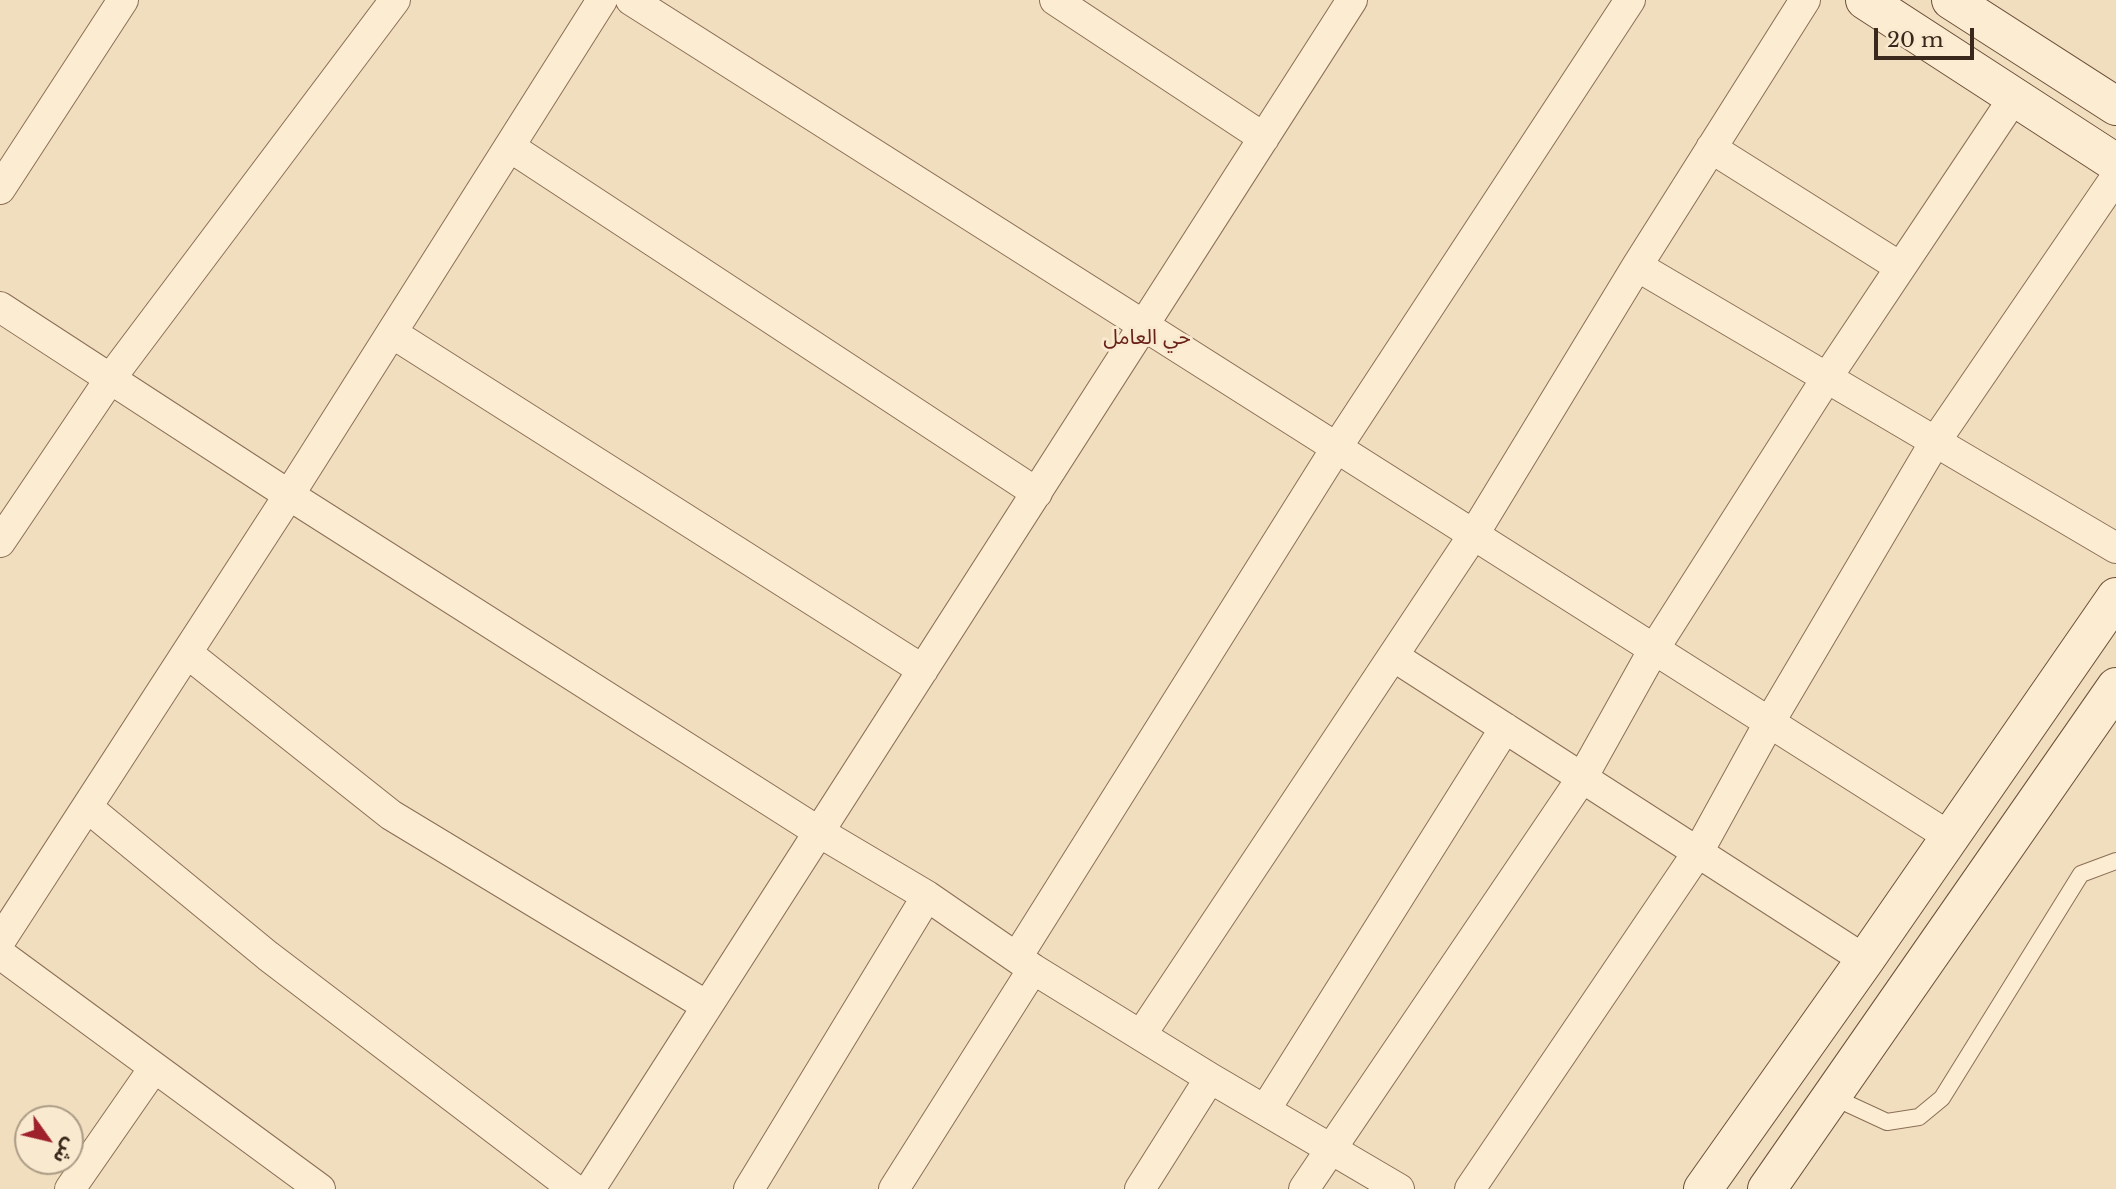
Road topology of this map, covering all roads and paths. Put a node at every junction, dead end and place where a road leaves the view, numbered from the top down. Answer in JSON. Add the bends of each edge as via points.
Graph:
{"nodes":[{"id":1,"x":123,"y":0,"type":"edge"},
{"id":2,"x":395,"y":0,"type":"edge"},
{"id":3,"x":602,"y":0,"type":"edge"},
{"id":4,"x":631,"y":0,"type":"edge"},
{"id":5,"x":1055,"y":0,"type":"edge"},
{"id":6,"x":1352,"y":0,"type":"edge"},
{"id":7,"x":1630,"y":0,"type":"edge"},
{"id":8,"x":1805,"y":0,"type":"edge"},
{"id":9,"x":1865,"y":0,"type":"edge"},
{"id":10,"x":1951,"y":0,"type":"edge"},
{"id":11,"x":2015,"y":96,"type":"junction"},
{"id":12,"x":2116,"y":106,"type":"edge"},
{"id":13,"x":1264,"y":138,"type":"junction"},
{"id":14,"x":510,"y":147,"type":"junction"},
{"id":15,"x":1711,"y":148,"type":"junction"},
{"id":16,"x":2116,"y":163,"type":"edge"},
{"id":17,"x":2116,"y":177,"type":"edge"},
{"id":18,"x":0,"y":189,"type":"edge"},
{"id":19,"x":1637,"y":266,"type":"junction"},
{"id":20,"x":1900,"y":267,"type":"junction"},
{"id":21,"x":0,"y":307,"type":"edge"},
{"id":22,"x":1144,"y":324,"type":"junction"},
{"id":23,"x":392,"y":333,"type":"junction"},
{"id":24,"x":110,"y":379,"type":"junction"},
{"id":25,"x":1826,"y":379,"type":"junction"},
{"id":26,"x":1935,"y":442,"type":"junction"},
{"id":27,"x":1337,"y":447,"type":"junction"},
{"id":28,"x":1037,"y":493,"type":"junction"},
{"id":29,"x":289,"y":495,"type":"junction"},
{"id":30,"x":1474,"y":534,"type":"junction"},
{"id":31,"x":0,"y":542,"type":"edge"},
{"id":32,"x":2116,"y":548,"type":"edge"},
{"id":33,"x":2116,"y":597,"type":"edge"},
{"id":34,"x":1654,"y":649,"type":"junction"},
{"id":35,"x":187,"y":653,"type":"junction"},
{"id":36,"x":1393,"y":656,"type":"junction"},
{"id":37,"x":923,"y":670,"type":"junction"},
{"id":38,"x":2116,"y":687,"type":"edge"},
{"id":39,"x":1769,"y":723,"type":"junction"},
{"id":40,"x":1505,"y":728,"type":"junction"},
{"id":41,"x":1582,"y":778,"type":"junction"},
{"id":42,"x":87,"y":807,"type":"junction"},
{"id":43,"x":819,"y":832,"type":"junction"},
{"id":44,"x":1950,"y":837,"type":"junction"},
{"id":45,"x":1698,"y":852,"type":"junction"},
{"id":46,"x":2116,"y":861,"type":"edge"},
{"id":47,"x":927,"y":896,"type":"junction"},
{"id":48,"x":0,"y":941,"type":"edge"},
{"id":49,"x":0,"y":954,"type":"edge"},
{"id":50,"x":1865,"y":960,"type":"junction"},
{"id":51,"x":1025,"y":963,"type":"junction"},
{"id":52,"x":707,"y":1006,"type":"junction"},
{"id":53,"x":1141,"y":1035,"type":"junction"},
{"id":54,"x":154,"y":1068,"type":"junction"},
{"id":55,"x":1210,"y":1078,"type":"junction"},
{"id":56,"x":1833,"y":1097,"type":"junction"},
{"id":57,"x":1265,"y":1110,"type":"junction"},
{"id":58,"x":1331,"y":1149,"type":"junction"},
{"id":59,"x":70,"y":1189,"type":"edge"},
{"id":60,"x":320,"y":1189,"type":"edge"},
{"id":61,"x":574,"y":1189,"type":"edge"},
{"id":62,"x":590,"y":1189,"type":"edge"},
{"id":63,"x":749,"y":1189,"type":"edge"},
{"id":64,"x":894,"y":1189,"type":"edge"},
{"id":65,"x":1140,"y":1189,"type":"edge"},
{"id":66,"x":1304,"y":1189,"type":"edge"},
{"id":67,"x":1399,"y":1189,"type":"edge"},
{"id":68,"x":1470,"y":1189,"type":"edge"},
{"id":69,"x":1703,"y":1189,"type":"edge"},
{"id":70,"x":1767,"y":1189,"type":"edge"}],
"edges":[{"from":1,"to":18,"type":"street"},
{"from":2,"to":24,"type":"street"},
{"from":3,"to":14,"type":"street"},
{"from":4,"to":22,"type":"street"},
{"from":5,"to":13,"type":"street"},
{"from":6,"to":13,"type":"street"},
{"from":7,"to":27,"type":"street"},
{"from":8,"to":15,"type":"street"},
{"from":9,"to":11,"type":"street"},
{"from":10,"to":12,"type":"street"},
{"from":11,"to":16,"type":"street"},
{"from":11,"to":20,"type":"street"},
{"from":13,"to":22,"type":"street"},
{"from":14,"to":23,"type":"street"},
{"from":14,"to":28,"type":"street"},
{"from":15,"to":19,"type":"street"},
{"from":15,"to":20,"type":"street"},
{"from":17,"to":26,"type":"street"},
{"from":19,"to":25,"type":"street"},
{"from":19,"to":30,"type":"street"},
{"from":20,"to":25,"type":"street"},
{"from":21,"to":24,"type":"street"},
{"from":22,"to":27,"type":"street"},
{"from":22,"to":28,"type":"street"},
{"from":23,"to":29,"type":"street"},
{"from":23,"to":37,"type":"street"},
{"from":24,"to":29,"type":"street"},
{"from":24,"to":31,"type":"street"},
{"from":25,"to":26,"type":"street"},
{"from":25,"to":34,"type":"street"},
{"from":26,"to":32,"type":"street"},
{"from":26,"to":39,"type":"street"},
{"from":27,"to":30,"type":"street"},
{"from":27,"to":51,"type":"street"},
{"from":28,"to":37,"type":"street"},
{"from":29,"to":35,"type":"street"},
{"from":29,"to":43,"type":"street"},
{"from":30,"to":34,"type":"street"},
{"from":30,"to":36,"type":"street"},
{"from":33,"to":44,"type":"street"},
{"from":34,"to":39,"type":"street"},
{"from":34,"to":41,"type":"street"},
{"from":35,"to":42,"type":"street"},
{"from":35,"to":52,"type":"street","via":[[391,815]]},
{"from":36,"to":40,"type":"street"},
{"from":36,"to":53,"type":"street"},
{"from":37,"to":43,"type":"street"},
{"from":38,"to":56,"type":"street"},
{"from":39,"to":44,"type":"street"},
{"from":39,"to":45,"type":"street"},
{"from":40,"to":41,"type":"street"},
{"from":40,"to":57,"type":"street"},
{"from":41,"to":45,"type":"street"},
{"from":41,"to":58,"type":"street"},
{"from":42,"to":48,"type":"street"},
{"from":42,"to":61,"type":"street","via":[[268,956]]},
{"from":43,"to":47,"type":"street"},
{"from":43,"to":52,"type":"street"},
{"from":44,"to":50,"type":"street"},
{"from":45,"to":50,"type":"street"},
{"from":45,"to":68,"type":"street"},
{"from":46,"to":56,"type":"lane","via":[[2081,874],[1935,1104],[1919,1117],[1887,1122]]},
{"from":47,"to":51,"type":"street"},
{"from":47,"to":63,"type":"street"},
{"from":49,"to":54,"type":"street"},
{"from":50,"to":69,"type":"street"},
{"from":51,"to":53,"type":"street"},
{"from":51,"to":64,"type":"street"},
{"from":52,"to":62,"type":"street"},
{"from":53,"to":55,"type":"street"},
{"from":54,"to":59,"type":"street"},
{"from":54,"to":60,"type":"street"},
{"from":55,"to":57,"type":"street"},
{"from":55,"to":65,"type":"street"},
{"from":56,"to":70,"type":"street"},
{"from":57,"to":58,"type":"street"},
{"from":58,"to":66,"type":"street"},
{"from":58,"to":67,"type":"street"}]}
